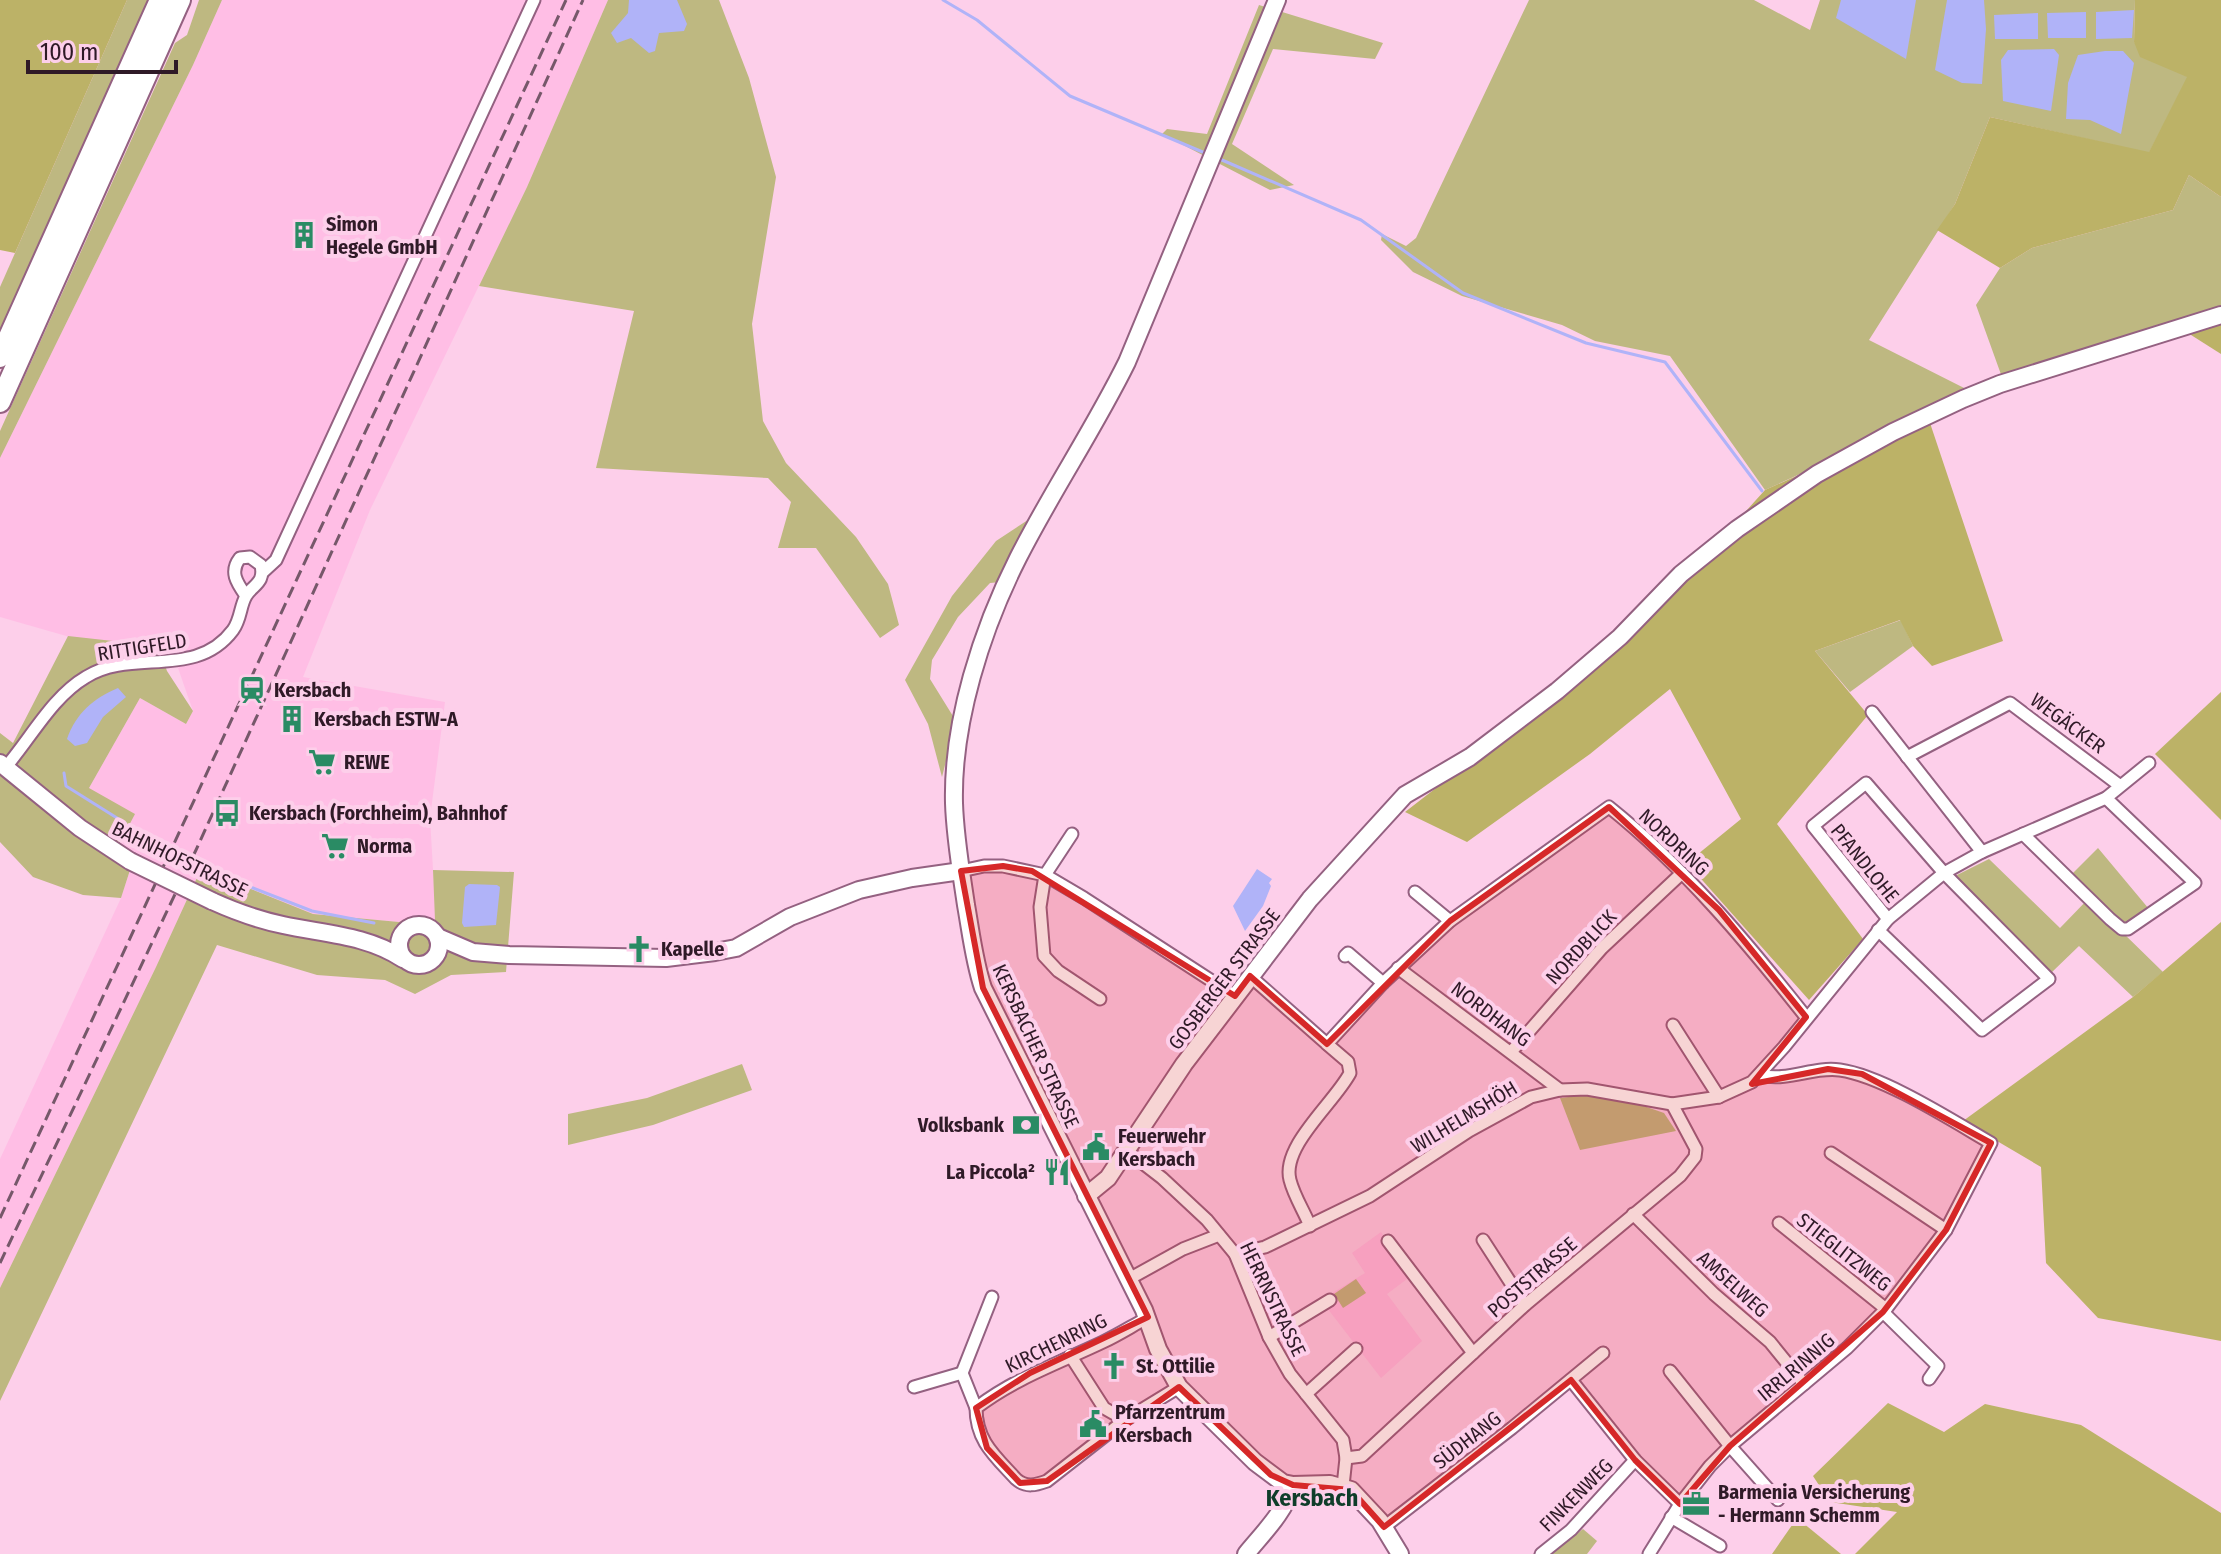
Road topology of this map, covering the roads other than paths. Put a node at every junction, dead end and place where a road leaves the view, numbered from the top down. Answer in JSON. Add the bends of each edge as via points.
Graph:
{"nodes":[{"id":1,"x":160,"y":0,"type":"edge"},
{"id":2,"x":180,"y":0,"type":"edge"},
{"id":3,"x":534,"y":0,"type":"edge"},
{"id":4,"x":1277,"y":0,"type":"edge"},
{"id":5,"x":2221,"y":315,"type":"edge"},
{"id":6,"x":0,"y":357,"type":"edge"},
{"id":7,"x":0,"y":402,"type":"edge"},
{"id":8,"x":263,"y":572,"type":"junction"},
{"id":9,"x":246,"y":596,"type":"junction"},
{"id":10,"x":1872,"y":712,"type":"dead end"},
{"id":11,"x":1907,"y":757,"type":"junction"},
{"id":12,"x":2149,"y":763,"type":"dead end"},
{"id":13,"x":3,"y":765,"type":"edge"},
{"id":14,"x":2119,"y":785,"type":"junction"},
{"id":15,"x":2106,"y":798,"type":"junction"},
{"id":16,"x":1072,"y":834,"type":"dead end"},
{"id":17,"x":2023,"y":834,"type":"junction"},
{"id":18,"x":1982,"y":852,"type":"junction"},
{"id":19,"x":1682,"y":873,"type":"junction"},
{"id":20,"x":1944,"y":873,"type":"junction"},
{"id":21,"x":1045,"y":875,"type":"junction"},
{"id":22,"x":962,"y":877,"type":"junction"},
{"id":23,"x":1415,"y":892,"type":"dead end"},
{"id":24,"x":1888,"y":919,"type":"junction"},
{"id":25,"x":1450,"y":921,"type":"junction"},
{"id":26,"x":1878,"y":930,"type":"junction"},
{"id":27,"x":402,"y":933,"type":"junction"},
{"id":28,"x":438,"y":937,"type":"junction"},
{"id":29,"x":359,"y":938,"type":"junction"},
{"id":30,"x":473,"y":952,"type":"junction"},
{"id":31,"x":1345,"y":956,"type":"dead end"},
{"id":32,"x":403,"y":959,"type":"junction"},
{"id":33,"x":430,"y":962,"type":"junction"},
{"id":34,"x":1398,"y":968,"type":"junction"},
{"id":35,"x":1250,"y":976,"type":"junction"},
{"id":36,"x":1383,"y":983,"type":"junction"},
{"id":37,"x":1235,"y":996,"type":"junction"},
{"id":38,"x":1100,"y":999,"type":"dead end"},
{"id":39,"x":1806,"y":1017,"type":"junction"},
{"id":40,"x":1673,"y":1025,"type":"dead end"},
{"id":41,"x":1327,"y":1044,"type":"junction"},
{"id":42,"x":1511,"y":1052,"type":"junction"},
{"id":43,"x":1760,"y":1075,"type":"junction"},
{"id":44,"x":1560,"y":1090,"type":"junction"},
{"id":45,"x":1719,"y":1097,"type":"junction"},
{"id":46,"x":1672,"y":1104,"type":"junction"},
{"id":47,"x":1991,"y":1143,"type":"joint"},
{"id":48,"x":1127,"y":1151,"type":"junction"},
{"id":49,"x":1831,"y":1153,"type":"dead end"},
{"id":50,"x":1086,"y":1196,"type":"junction"},
{"id":51,"x":1633,"y":1214,"type":"junction"},
{"id":52,"x":1779,"y":1223,"type":"dead end"},
{"id":53,"x":1310,"y":1226,"type":"junction"},
{"id":54,"x":1946,"y":1230,"type":"junction"},
{"id":55,"x":1219,"y":1235,"type":"junction"},
{"id":56,"x":1483,"y":1240,"type":"dead end"},
{"id":57,"x":1388,"y":1241,"type":"dead end"},
{"id":58,"x":1235,"y":1254,"type":"junction"},
{"id":59,"x":1129,"y":1279,"type":"junction"},
{"id":60,"x":992,"y":1297,"type":"dead end"},
{"id":61,"x":1330,"y":1300,"type":"dead end"},
{"id":62,"x":1525,"y":1305,"type":"junction"},
{"id":63,"x":1885,"y":1310,"type":"junction"},
{"id":64,"x":1147,"y":1318,"type":"junction"},
{"id":65,"x":1269,"y":1337,"type":"junction"},
{"id":66,"x":1356,"y":1349,"type":"dead end"},
{"id":67,"x":1473,"y":1353,"type":"junction"},
{"id":68,"x":1603,"y":1353,"type":"dead end"},
{"id":69,"x":1070,"y":1355,"type":"junction"},
{"id":70,"x":1670,"y":1371,"type":"dead end"},
{"id":71,"x":962,"y":1373,"type":"junction"},
{"id":72,"x":1929,"y":1379,"type":"dead end"},
{"id":73,"x":1571,"y":1380,"type":"junction"},
{"id":74,"x":1804,"y":1384,"type":"junction"},
{"id":75,"x":914,"y":1387,"type":"dead end"},
{"id":76,"x":1179,"y":1387,"type":"junction"},
{"id":77,"x":1306,"y":1394,"type":"junction"},
{"id":78,"x":976,"y":1408,"type":"junction"},
{"id":79,"x":1125,"y":1420,"type":"junction"},
{"id":80,"x":1730,"y":1446,"type":"junction"},
{"id":81,"x":1346,"y":1458,"type":"junction"},
{"id":82,"x":1635,"y":1460,"type":"junction"},
{"id":83,"x":1293,"y":1485,"type":"junction"},
{"id":84,"x":1343,"y":1486,"type":"junction"},
{"id":85,"x":1778,"y":1500,"type":"dead end"},
{"id":86,"x":1680,"y":1504,"type":"junction"},
{"id":87,"x":1671,"y":1517,"type":"junction"},
{"id":88,"x":1384,"y":1527,"type":"junction"},
{"id":89,"x":1720,"y":1546,"type":"dead end"},
{"id":90,"x":1246,"y":1554,"type":"edge"},
{"id":91,"x":1400,"y":1554,"type":"edge"},
{"id":92,"x":1541,"y":1554,"type":"edge"},
{"id":93,"x":1649,"y":1554,"type":"edge"}],
"edges":[{"from":1,"to":6,"type":"highway"},
{"from":2,"to":7,"type":"highway"},
{"from":3,"to":8,"type":"street","name":"RITTIGFELD","via":[[276,560]]},
{"from":4,"to":22,"type":"street","name":"KERSBACHER STRASSE","via":[[1127,362],[1018,558],[993,616],[969,690],[958,748],[954,800]]},
{"from":5,"to":35,"type":"street","name":"GOSBERGER STRASSE","via":[[2000,384],[1893,432],[1817,474],[1681,574],[1557,691],[1470,757],[1405,795],[1310,899]]},
{"from":8,"to":9,"type":"street","name":"RITTIGFELD"},
{"from":8,"to":9,"type":"street","via":[[250,557],[236,562],[234,576]]},
{"from":9,"to":13,"type":"street","name":"RITTIGFELD","via":[[232,631],[208,652],[107,668],[74,684]]},
{"from":10,"to":11,"type":"street"},
{"from":11,"to":14,"type":"street","name":"WEGÄCKER","via":[[2010,703]]},
{"from":11,"to":18,"type":"street"},
{"from":12,"to":14,"type":"street","name":"PFANDLOHE"},
{"from":13,"to":29,"type":"street","name":"BAHNHOFSTRASSE","bridge":true,"via":[[130,861],[212,901],[281,925]]},
{"from":14,"to":15,"type":"street","name":"PFANDLOHE"},
{"from":15,"to":17,"type":"street","name":"PFANDLOHE"},
{"from":15,"to":17,"type":"street","via":[[2195,883],[2128,929],[2110,919]]},
{"from":16,"to":21,"type":"street"},
{"from":17,"to":18,"type":"street","name":"PFANDLOHE"},
{"from":18,"to":20,"type":"street","name":"PFANDLOHE"},
{"from":19,"to":25,"type":"street","name":"NORDRING","via":[[1609,807]]},
{"from":19,"to":39,"type":"street","name":"NORDRING"},
{"from":19,"to":42,"type":"street","name":"NORDBLICK","via":[[1610,940]]},
{"from":20,"to":24,"type":"street","name":"PFANDLOHE"},
{"from":20,"to":24,"type":"street","name":"PFANDLOHE","via":[[1868,783],[1813,826]]},
{"from":20,"to":26,"type":"street","via":[[2049,979],[1982,1030]]},
{"from":21,"to":22,"type":"street","via":[[984,866]]},
{"from":21,"to":37,"type":"street"},
{"from":21,"to":38,"type":"street","via":[[1040,907],[1044,956]]},
{"from":22,"to":30,"type":"street","via":[[912,878],[859,890],[790,917],[736,948],[715,952],[666,958]]},
{"from":22,"to":50,"type":"street","name":"KERSBACHER STRASSE","via":[[983,988]]},
{"from":23,"to":25,"type":"street"},
{"from":24,"to":26,"type":"street","name":"PFANDLOHE"},
{"from":25,"to":34,"type":"street","name":"NORDRING"},
{"from":26,"to":39,"type":"street","name":"PFANDLOHE"},
{"from":27,"to":28,"type":"street","via":[[421,925]]},
{"from":27,"to":29,"type":"street"},
{"from":27,"to":32,"type":"street","via":[[398,946]]},
{"from":28,"to":30,"type":"street"},
{"from":28,"to":33,"type":"street","via":[[438,951]]},
{"from":29,"to":32,"type":"street"},
{"from":30,"to":33,"type":"street"},
{"from":31,"to":36,"type":"street","via":[[1348,953]]},
{"from":32,"to":33,"type":"street","via":[[413,965]]},
{"from":34,"to":36,"type":"street","name":"NORDRING"},
{"from":34,"to":42,"type":"street","name":"NORDHANG"},
{"from":35,"to":37,"type":"street","name":"GOSBERGER STRASSE"},
{"from":35,"to":41,"type":"street"},
{"from":36,"to":41,"type":"street","name":"NORDRING"},
{"from":37,"to":48,"type":"street","name":"GOSBERGER STRASSE"},
{"from":39,"to":43,"type":"street","name":"PFANDLOHE"},
{"from":40,"to":45,"type":"street"},
{"from":41,"to":53,"type":"street","via":[[1348,1062],[1350,1073],[1289,1162],[1289,1178]]},
{"from":42,"to":44,"type":"street","name":"NORDHANG"},
{"from":43,"to":45,"type":"street","name":"WILHELMSHÖH"},
{"from":43,"to":47,"type":"street","name":"WILHELMSHÖH","via":[[1776,1079],[1828,1069],[1862,1074]]},
{"from":44,"to":46,"type":"street","name":"WILHELMSHÖH","via":[[1587,1089]]},
{"from":44,"to":53,"type":"street","name":"WILHELMSHÖH","via":[[1531,1097],[1494,1116],[1370,1196]]},
{"from":45,"to":46,"type":"street","name":"WILHELMSHÖH"},
{"from":46,"to":51,"type":"street","name":"POSTSTRASSE","via":[[1694,1143],[1695,1157]]},
{"from":47,"to":54,"type":"street","name":"IRRLRINNIG"},
{"from":48,"to":50,"type":"street","name":"GOSBERGER STRASSE","via":[[1108,1178]]},
{"from":48,"to":55,"type":"street","name":"HERRNSTRASSE"},
{"from":49,"to":54,"type":"street"},
{"from":50,"to":59,"type":"street","name":"KERSBACHER STRASSE"},
{"from":51,"to":62,"type":"street","name":"POSTSTRASSE"},
{"from":51,"to":74,"type":"street","name":"AMSELWEG","via":[[1770,1342]]},
{"from":52,"to":63,"type":"street","name":"STIEGLITZWEG"},
{"from":53,"to":58,"type":"street","name":"WILHELMSHÖH"},
{"from":54,"to":63,"type":"street","name":"IRRLRINNIG"},
{"from":55,"to":58,"type":"street","name":"HERRNSTRASSE"},
{"from":55,"to":59,"type":"street"},
{"from":56,"to":62,"type":"street"},
{"from":57,"to":67,"type":"street"},
{"from":58,"to":65,"type":"street","name":"HERRNSTRASSE"},
{"from":59,"to":64,"type":"street","name":"KERSBACHER STRASSE"},
{"from":60,"to":71,"type":"street"},
{"from":61,"to":65,"type":"street"},
{"from":62,"to":67,"type":"street","name":"POSTSTRASSE"},
{"from":63,"to":72,"type":"street","via":[[1938,1366]]},
{"from":63,"to":74,"type":"street","name":"IRRLRINNIG"},
{"from":64,"to":69,"type":"street","name":"KIRCHENRING"},
{"from":64,"to":76,"type":"street","name":"KERSBACHER STRASSE"},
{"from":65,"to":77,"type":"street","name":"HERRNSTRASSE"},
{"from":66,"to":77,"type":"street"},
{"from":67,"to":81,"type":"street","name":"POSTSTRASSE","via":[[1362,1456]]},
{"from":68,"to":73,"type":"street","name":"SÜDHANG"},
{"from":69,"to":78,"type":"street","name":"KIRCHENRING"},
{"from":69,"to":79,"type":"street","via":[[1104,1408]]},
{"from":70,"to":80,"type":"street"},
{"from":71,"to":75,"type":"street"},
{"from":71,"to":78,"type":"street"},
{"from":73,"to":82,"type":"street"},
{"from":73,"to":88,"type":"street","name":"SÜDHANG"},
{"from":74,"to":80,"type":"street","name":"IRRLRINNIG"},
{"from":76,"to":79,"type":"street"},
{"from":76,"to":83,"type":"street","name":"KERSBACHER STRASSE","via":[[1255,1462]]},
{"from":77,"to":81,"type":"street","name":"HERRNSTRASSE","via":[[1343,1440]]},
{"from":78,"to":79,"type":"street","via":[[976,1425],[987,1448],[1020,1483],[1035,1486]]},
{"from":80,"to":85,"type":"street"},
{"from":80,"to":86,"type":"street","name":"IRRLRINNIG"},
{"from":81,"to":84,"type":"street"},
{"from":82,"to":86,"type":"street"},
{"from":82,"to":92,"type":"street","name":"FINKENWEG","via":[[1571,1530]]},
{"from":83,"to":84,"type":"street","name":"KERSBACHER STRASSE"},
{"from":83,"to":90,"type":"street","via":[[1278,1516]]},
{"from":84,"to":88,"type":"street","via":[[1358,1495]]},
{"from":86,"to":87,"type":"street","name":"IRRLRINNIG"},
{"from":87,"to":89,"type":"street"},
{"from":87,"to":93,"type":"street","name":"IRRLRINNIG"},
{"from":88,"to":91,"type":"street"}]}
